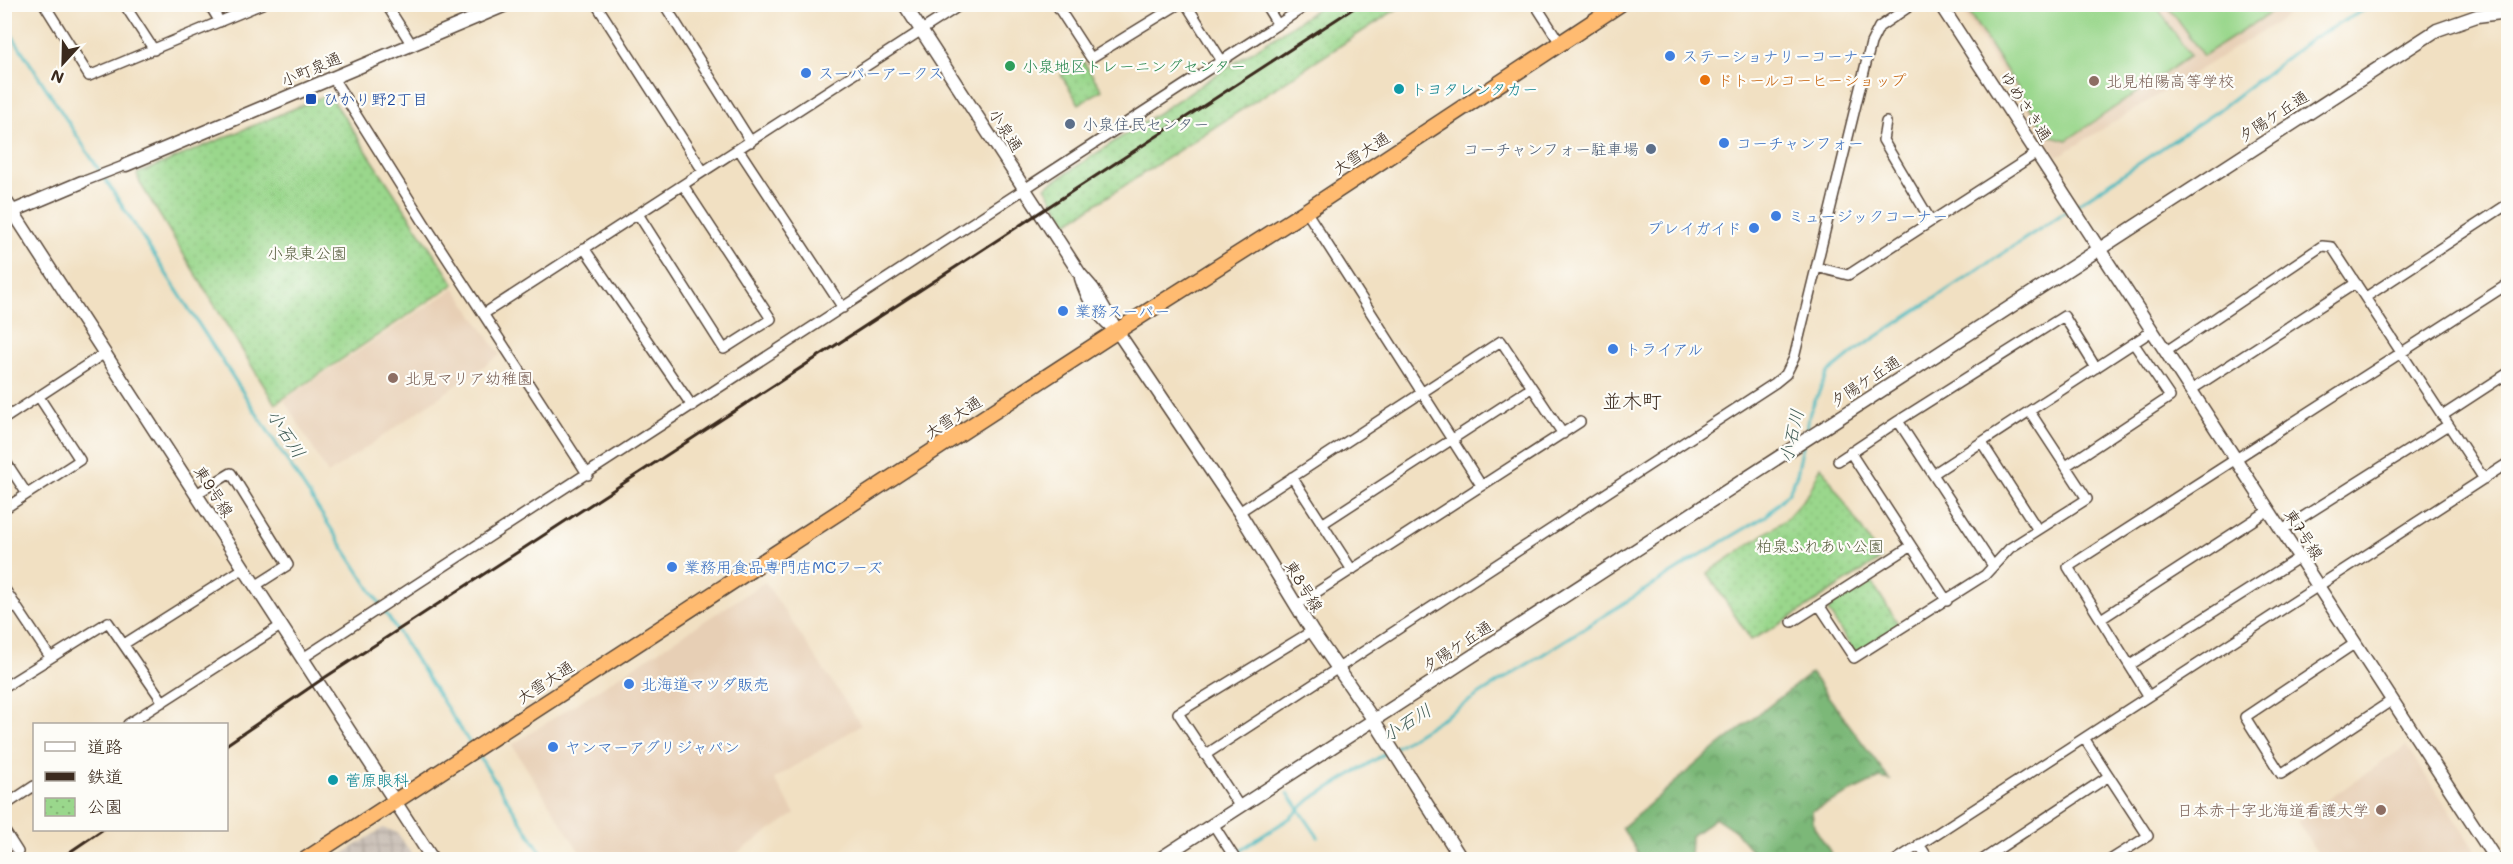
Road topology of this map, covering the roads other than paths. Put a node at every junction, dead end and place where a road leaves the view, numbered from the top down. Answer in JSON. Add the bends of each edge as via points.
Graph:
{"nodes":[{"id":1,"x":44,"y":4,"type":"edge"},
{"id":2,"x":124,"y":4,"type":"edge"},
{"id":3,"x":209,"y":4,"type":"edge"},
{"id":4,"x":262,"y":4,"type":"edge"},
{"id":5,"x":386,"y":4,"type":"edge"},
{"id":6,"x":508,"y":4,"type":"edge"},
{"id":7,"x":596,"y":4,"type":"edge"},
{"id":8,"x":664,"y":4,"type":"edge"},
{"id":9,"x":903,"y":4,"type":"edge"},
{"id":10,"x":962,"y":4,"type":"edge"},
{"id":11,"x":1056,"y":4,"type":"edge"},
{"id":12,"x":1179,"y":4,"type":"edge"},
{"id":13,"x":1186,"y":4,"type":"edge"},
{"id":14,"x":1265,"y":4,"type":"edge"},
{"id":15,"x":1309,"y":4,"type":"edge"},
{"id":16,"x":1535,"y":4,"type":"edge"},
{"id":17,"x":1620,"y":4,"type":"edge"},
{"id":18,"x":1913,"y":4,"type":"edge"},
{"id":19,"x":1940,"y":4,"type":"edge"},
{"id":20,"x":2508,"y":12,"type":"edge"},
{"id":21,"x":220,"y":22,"type":"junction"},
{"id":22,"x":1278,"y":25,"type":"junction"},
{"id":23,"x":921,"y":31,"type":"junction"},
{"id":24,"x":1560,"y":43,"type":"junction"},
{"id":25,"x":412,"y":45,"type":"junction"},
{"id":26,"x":154,"y":50,"type":"junction"},
{"id":27,"x":1222,"y":61,"type":"junction"},
{"id":28,"x":333,"y":78,"type":"junction"},
{"id":29,"x":1886,"y":122,"type":"dead end"},
{"id":30,"x":751,"y":142,"type":"junction"},
{"id":31,"x":739,"y":150,"type":"junction"},
{"id":32,"x":2037,"y":153,"type":"junction"},
{"id":33,"x":126,"y":165,"type":"joint"},
{"id":34,"x":703,"y":171,"type":"junction"},
{"id":35,"x":82,"y":182,"type":"joint"},
{"id":36,"x":683,"y":185,"type":"junction"},
{"id":37,"x":1024,"y":188,"type":"junction"},
{"id":38,"x":4,"y":198,"type":"edge"},
{"id":39,"x":2508,"y":204,"type":"edge"},
{"id":40,"x":1305,"y":211,"type":"junction"},
{"id":41,"x":9,"y":213,"type":"edge"},
{"id":42,"x":638,"y":214,"type":"junction"},
{"id":43,"x":1931,"y":221,"type":"junction"},
{"id":44,"x":2086,"y":226,"type":"joint"},
{"id":45,"x":2100,"y":247,"type":"junction"},
{"id":46,"x":584,"y":248,"type":"junction"},
{"id":47,"x":1816,"y":267,"type":"junction"},
{"id":48,"x":2356,"y":283,"type":"junction"},
{"id":49,"x":2508,"y":284,"type":"edge"},
{"id":50,"x":2366,"y":297,"type":"junction"},
{"id":51,"x":843,"y":308,"type":"junction"},
{"id":52,"x":485,"y":314,"type":"junction"},
{"id":53,"x":1118,"y":331,"type":"junction"},
{"id":54,"x":2152,"y":331,"type":"junction"},
{"id":55,"x":2134,"y":344,"type":"junction"},
{"id":56,"x":2165,"y":351,"type":"junction"},
{"id":57,"x":105,"y":353,"type":"junction"},
{"id":58,"x":2402,"y":353,"type":"junction"},
{"id":59,"x":2096,"y":368,"type":"junction"},
{"id":60,"x":2508,"y":374,"type":"edge"},
{"id":61,"x":1531,"y":388,"type":"junction"},
{"id":62,"x":2191,"y":390,"type":"junction"},
{"id":63,"x":1423,"y":394,"type":"junction"},
{"id":64,"x":39,"y":397,"type":"junction"},
{"id":65,"x":692,"y":406,"type":"junction"},
{"id":66,"x":2030,"y":412,"type":"junction"},
{"id":67,"x":2442,"y":416,"type":"junction"},
{"id":68,"x":4,"y":419,"type":"edge"},
{"id":69,"x":1898,"y":421,"type":"junction"},
{"id":70,"x":1580,"y":422,"type":"dead end"},
{"id":71,"x":2448,"y":425,"type":"junction"},
{"id":72,"x":1563,"y":434,"type":"junction"},
{"id":73,"x":1452,"y":440,"type":"junction"},
{"id":74,"x":1982,"y":443,"type":"junction"},
{"id":75,"x":1850,"y":452,"type":"junction"},
{"id":76,"x":4,"y":459,"type":"edge"},
{"id":77,"x":2236,"y":460,"type":"junction"},
{"id":78,"x":1838,"y":461,"type":"dead end"},
{"id":79,"x":2508,"y":463,"type":"edge"},
{"id":80,"x":2066,"y":466,"type":"junction"},
{"id":81,"x":588,"y":474,"type":"junction"},
{"id":82,"x":1933,"y":474,"type":"junction"},
{"id":83,"x":1292,"y":477,"type":"junction"},
{"id":84,"x":2484,"y":479,"type":"junction"},
{"id":85,"x":1481,"y":485,"type":"junction"},
{"id":86,"x":27,"y":494,"type":"junction"},
{"id":87,"x":196,"y":494,"type":"junction"},
{"id":88,"x":4,"y":509,"type":"edge"},
{"id":89,"x":2269,"y":510,"type":"junction"},
{"id":90,"x":1239,"y":512,"type":"junction"},
{"id":91,"x":1322,"y":524,"type":"junction"},
{"id":92,"x":2038,"y":530,"type":"junction"},
{"id":93,"x":2282,"y":530,"type":"junction"},
{"id":94,"x":1911,"y":546,"type":"junction"},
{"id":95,"x":2300,"y":557,"type":"junction"},
{"id":96,"x":1993,"y":566,"type":"junction"},
{"id":97,"x":244,"y":568,"type":"junction"},
{"id":98,"x":1352,"y":570,"type":"junction"},
{"id":99,"x":255,"y":586,"type":"junction"},
{"id":100,"x":2319,"y":587,"type":"junction"},
{"id":101,"x":4,"y":588,"type":"edge"},
{"id":102,"x":1947,"y":601,"type":"junction"},
{"id":103,"x":16,"y":604,"type":"junction"},
{"id":104,"x":1297,"y":605,"type":"junction"},
{"id":105,"x":1819,"y":605,"type":"junction"},
{"id":106,"x":4,"y":612,"type":"edge"},
{"id":107,"x":2101,"y":619,"type":"junction"},
{"id":108,"x":1792,"y":622,"type":"dead end"},
{"id":109,"x":282,"y":625,"type":"junction"},
{"id":110,"x":1312,"y":631,"type":"junction"},
{"id":111,"x":2354,"y":644,"type":"junction"},
{"id":112,"x":124,"y":645,"type":"junction"},
{"id":113,"x":50,"y":657,"type":"junction"},
{"id":114,"x":303,"y":658,"type":"junction"},
{"id":115,"x":2130,"y":665,"type":"junction"},
{"id":116,"x":1339,"y":668,"type":"junction"},
{"id":117,"x":4,"y":687,"type":"edge"},
{"id":118,"x":2148,"y":695,"type":"junction"},
{"id":119,"x":2391,"y":701,"type":"junction"},
{"id":120,"x":163,"y":702,"type":"junction"},
{"id":121,"x":1373,"y":720,"type":"junction"},
{"id":122,"x":130,"y":723,"type":"edge"},
{"id":123,"x":2084,"y":738,"type":"junction"},
{"id":124,"x":1205,"y":755,"type":"junction"},
{"id":125,"x":2109,"y":776,"type":"junction"},
{"id":126,"x":33,"y":787,"type":"edge"},
{"id":127,"x":395,"y":801,"type":"junction"},
{"id":128,"x":4,"y":806,"type":"edge"},
{"id":129,"x":1240,"y":807,"type":"junction"},
{"id":130,"x":1213,"y":824,"type":"junction"},
{"id":131,"x":4,"y":830,"type":"edge"},
{"id":132,"x":1919,"y":844,"type":"junction"},
{"id":133,"x":18,"y":852,"type":"dead end"},
{"id":134,"x":305,"y":860,"type":"edge"},
{"id":135,"x":433,"y":860,"type":"edge"},
{"id":136,"x":1158,"y":860,"type":"edge"},
{"id":137,"x":1236,"y":860,"type":"edge"},
{"id":138,"x":1462,"y":860,"type":"edge"},
{"id":139,"x":1896,"y":860,"type":"edge"},
{"id":140,"x":1929,"y":860,"type":"edge"},
{"id":141,"x":1982,"y":860,"type":"edge"},
{"id":142,"x":2110,"y":860,"type":"edge"},
{"id":143,"x":2496,"y":860,"type":"edge"}],
"edges":[{"from":1,"to":26,"type":"street","via":[[89,76]]},
{"from":2,"to":26,"type":"street"},
{"from":3,"to":21,"type":"street"},
{"from":4,"to":21,"type":"street"},
{"from":5,"to":25,"type":"street"},
{"from":6,"to":25,"type":"street","name":"小町泉通"},
{"from":7,"to":34,"type":"street"},
{"from":8,"to":30,"type":"street"},
{"from":9,"to":23,"type":"street","name":"小泉通"},
{"from":10,"to":23,"type":"street"},
{"from":11,"to":12,"type":"street","via":[[1091,58]]},
{"from":13,"to":27,"type":"street"},
{"from":14,"to":22,"type":"street"},
{"from":15,"to":22,"type":"street"},
{"from":16,"to":24,"type":"street"},
{"from":17,"to":24,"type":"highway","name":"大雪大通"},
{"from":18,"to":47,"type":"street","via":[[1879,27],[1871,43]]},
{"from":19,"to":32,"type":"street","name":"ゆめさき通"},
{"from":20,"to":45,"type":"street","name":"夕陽ケ丘通","via":[[2477,16],[2437,30]]},
{"from":21,"to":26,"type":"street"},
{"from":22,"to":27,"type":"street"},
{"from":23,"to":30,"type":"street"},
{"from":23,"to":37,"type":"street","name":"小泉通"},
{"from":24,"to":40,"type":"highway","name":"大雪大通"},
{"from":25,"to":28,"type":"street","name":"小町泉通"},
{"from":27,"to":37,"type":"street"},
{"from":28,"to":33,"type":"street","name":"小町泉通"},
{"from":28,"to":52,"type":"street"},
{"from":29,"to":43,"type":"street","via":[[1883,140]]},
{"from":30,"to":31,"type":"street"},
{"from":31,"to":34,"type":"street"},
{"from":31,"to":51,"type":"street"},
{"from":32,"to":43,"type":"street"},
{"from":32,"to":44,"type":"street","name":"ゆめさき通"},
{"from":33,"to":35,"type":"street"},
{"from":34,"to":36,"type":"street"},
{"from":35,"to":41,"type":"street"},
{"from":36,"to":42,"type":"street"},
{"from":36,"to":42,"type":"street","via":[[771,319],[724,349]]},
{"from":37,"to":51,"type":"street"},
{"from":37,"to":53,"type":"street","name":"小泉通"},
{"from":38,"to":41,"type":"street","name":"東9号線"},
{"from":39,"to":50,"type":"street"},
{"from":40,"to":53,"type":"highway","name":"大雪大通"},
{"from":40,"to":63,"type":"street"},
{"from":41,"to":57,"type":"street","name":"東9号線"},
{"from":42,"to":46,"type":"street"},
{"from":43,"to":47,"type":"street","via":[[1848,275]]},
{"from":44,"to":45,"type":"street","name":"東7号線"},
{"from":45,"to":54,"type":"street","name":"東7号線"},
{"from":45,"to":121,"type":"street","name":"夕陽ケ丘通"},
{"from":46,"to":52,"type":"street"},
{"from":46,"to":65,"type":"street"},
{"from":47,"to":116,"type":"street","via":[[1794,358],[1786,374]]},
{"from":48,"to":50,"type":"street"},
{"from":48,"to":56,"type":"street","via":[[2332,247],[2322,246]]},
{"from":48,"to":62,"type":"street"},
{"from":49,"to":58,"type":"street"},
{"from":50,"to":58,"type":"street"},
{"from":51,"to":65,"type":"street"},
{"from":52,"to":81,"type":"street"},
{"from":53,"to":90,"type":"street","name":"東8号線"},
{"from":53,"to":127,"type":"highway","name":"大雪大通"},
{"from":54,"to":55,"type":"street"},
{"from":54,"to":56,"type":"street","name":"東7号線"},
{"from":55,"to":59,"type":"street"},
{"from":55,"to":80,"type":"street","via":[[2170,398]]},
{"from":56,"to":62,"type":"street","name":"東7号線"},
{"from":57,"to":64,"type":"street"},
{"from":57,"to":87,"type":"street","name":"東9号線"},
{"from":58,"to":67,"type":"street"},
{"from":58,"to":77,"type":"street"},
{"from":59,"to":66,"type":"street"},
{"from":59,"to":69,"type":"street","via":[[2064,316]]},
{"from":60,"to":67,"type":"street"},
{"from":61,"to":63,"type":"street","via":[[1501,342]]},
{"from":61,"to":72,"type":"street"},
{"from":61,"to":73,"type":"street"},
{"from":62,"to":77,"type":"street","name":"東7号線"},
{"from":63,"to":73,"type":"street"},
{"from":63,"to":83,"type":"street"},
{"from":64,"to":68,"type":"street"},
{"from":64,"to":86,"type":"street","via":[[80,460]]},
{"from":65,"to":81,"type":"street"},
{"from":66,"to":74,"type":"street"},
{"from":66,"to":80,"type":"street"},
{"from":67,"to":71,"type":"street"},
{"from":69,"to":75,"type":"street"},
{"from":69,"to":82,"type":"street"},
{"from":70,"to":72,"type":"street"},
{"from":71,"to":84,"type":"street"},
{"from":71,"to":93,"type":"street"},
{"from":72,"to":85,"type":"street"},
{"from":73,"to":85,"type":"street"},
{"from":73,"to":91,"type":"street"},
{"from":74,"to":82,"type":"street"},
{"from":74,"to":92,"type":"street"},
{"from":75,"to":78,"type":"street"},
{"from":75,"to":94,"type":"street"},
{"from":76,"to":86,"type":"street"},
{"from":77,"to":89,"type":"street","name":"東7号線"},
{"from":77,"to":107,"type":"street","via":[[2068,567]]},
{"from":79,"to":84,"type":"street"},
{"from":80,"to":92,"type":"street","via":[[2087,499]]},
{"from":81,"to":114,"type":"street"},
{"from":82,"to":96,"type":"street"},
{"from":83,"to":90,"type":"street"},
{"from":83,"to":91,"type":"street"},
{"from":84,"to":100,"type":"street"},
{"from":85,"to":98,"type":"street"},
{"from":86,"to":88,"type":"street"},
{"from":87,"to":97,"type":"street","name":"東9号線"},
{"from":87,"to":99,"type":"street","via":[[231,473],[288,565]]},
{"from":89,"to":93,"type":"street","name":"東7号線"},
{"from":89,"to":107,"type":"street"},
{"from":90,"to":104,"type":"street","name":"東8号線"},
{"from":91,"to":98,"type":"street"},
{"from":92,"to":96,"type":"street","via":[[2010,548]]},
{"from":93,"to":95,"type":"street","name":"東7号線"},
{"from":94,"to":102,"type":"street"},
{"from":94,"to":105,"type":"street"},
{"from":95,"to":100,"type":"street","name":"東7号線"},
{"from":95,"to":115,"type":"street"},
{"from":96,"to":102,"type":"street"},
{"from":97,"to":99,"type":"street","name":"東9号線"},
{"from":97,"to":112,"type":"street"},
{"from":98,"to":104,"type":"street"},
{"from":99,"to":109,"type":"street","name":"東9号線"},
{"from":100,"to":111,"type":"street","name":"東7号線"},
{"from":100,"to":118,"type":"street"},
{"from":101,"to":103,"type":"street"},
{"from":102,"to":105,"type":"street","via":[[1854,658]]},
{"from":103,"to":106,"type":"street"},
{"from":103,"to":113,"type":"street"},
{"from":104,"to":110,"type":"street","name":"東8号線"},
{"from":105,"to":108,"type":"street"},
{"from":107,"to":115,"type":"street"},
{"from":109,"to":114,"type":"street","name":"東9号線"},
{"from":109,"to":120,"type":"street"},
{"from":110,"to":116,"type":"street","name":"東8号線"},
{"from":110,"to":124,"type":"street","via":[[1178,713]]},
{"from":111,"to":119,"type":"street","name":"東7号線"},
{"from":111,"to":119,"type":"street","via":[[2245,717],[2281,774]]},
{"from":112,"to":113,"type":"street","via":[[108,622]]},
{"from":112,"to":120,"type":"street"},
{"from":113,"to":117,"type":"street"},
{"from":114,"to":127,"type":"street","name":"東9号線"},
{"from":115,"to":118,"type":"street"},
{"from":116,"to":121,"type":"street","name":"東8号線"},
{"from":116,"to":124,"type":"street"},
{"from":118,"to":123,"type":"street"},
{"from":119,"to":143,"type":"street","name":"東7号線"},
{"from":120,"to":122,"type":"street"},
{"from":121,"to":129,"type":"street","name":"夕陽ケ丘通"},
{"from":121,"to":138,"type":"street","name":"東8号線"},
{"from":123,"to":125,"type":"street"},
{"from":123,"to":132,"type":"street"},
{"from":124,"to":129,"type":"street"},
{"from":125,"to":141,"type":"street"},
{"from":125,"to":142,"type":"street","via":[[2148,836]]},
{"from":126,"to":128,"type":"street"},
{"from":127,"to":134,"type":"highway","name":"大雪大通"},
{"from":127,"to":135,"type":"street"},
{"from":129,"to":130,"type":"street","name":"夕陽ケ丘通"},
{"from":130,"to":136,"type":"street","name":"夕陽ケ丘通"},
{"from":130,"to":137,"type":"street"},
{"from":131,"to":133,"type":"street"},
{"from":132,"to":139,"type":"street"},
{"from":132,"to":140,"type":"street"}]}
